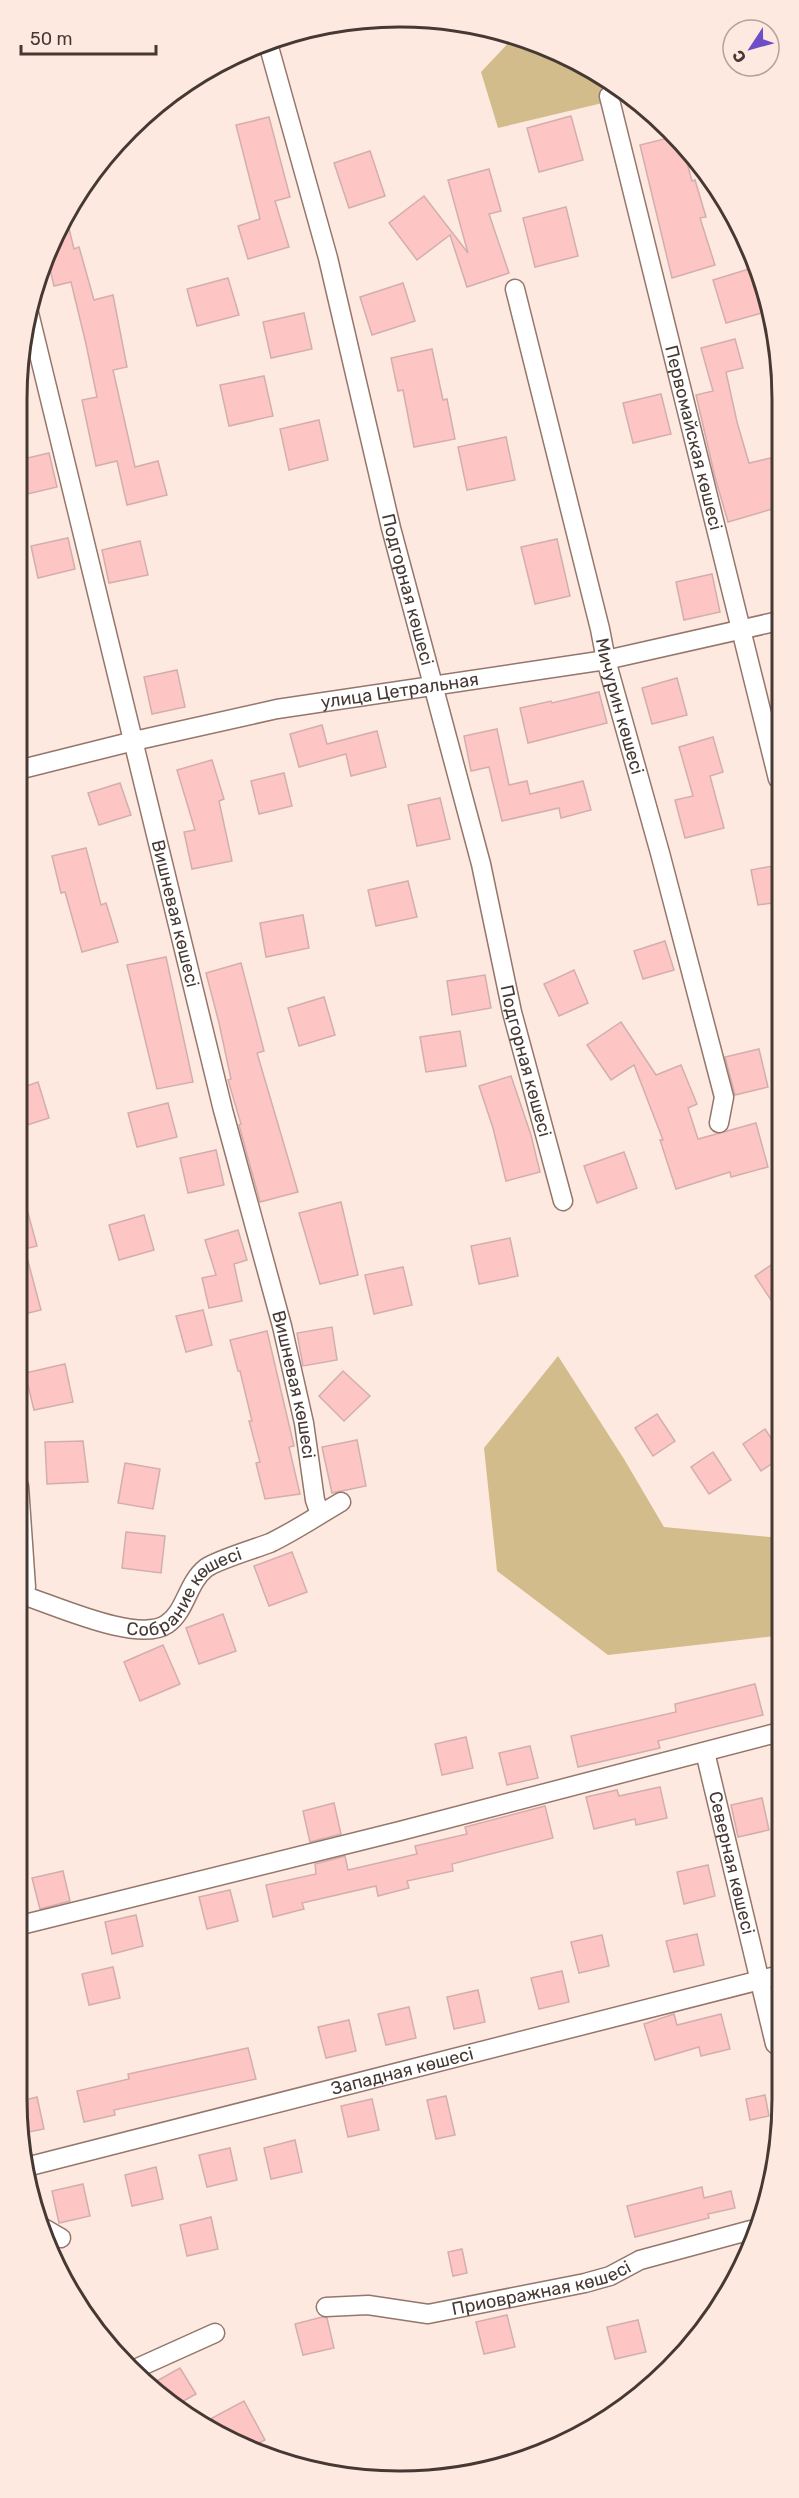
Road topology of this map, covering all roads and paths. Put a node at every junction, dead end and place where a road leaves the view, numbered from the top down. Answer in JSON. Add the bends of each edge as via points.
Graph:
{"nodes":[{"id":1,"x":270,"y":50,"type":"edge"},
{"id":2,"x":609,"y":96,"type":"dead end"},
{"id":3,"x":515,"y":289,"type":"dead end"},
{"id":4,"x":33,"y":333,"type":"edge"},
{"id":5,"x":772,"y":622,"type":"edge"},
{"id":6,"x":741,"y":630,"type":"junction"},
{"id":7,"x":606,"y":660,"type":"junction"},
{"id":8,"x":435,"y":687,"type":"junction"},
{"id":9,"x":135,"y":741,"type":"junction"},
{"id":10,"x":772,"y":755,"type":"edge"},
{"id":11,"x":27,"y":768,"type":"edge"},
{"id":12,"x":719,"y":1123,"type":"dead end"},
{"id":13,"x":563,"y":1201,"type":"dead end"},
{"id":14,"x":341,"y":1502,"type":"dead end"},
{"id":15,"x":320,"y":1514,"type":"junction"},
{"id":16,"x":27,"y":1595,"type":"edge"},
{"id":17,"x":772,"y":1734,"type":"edge"},
{"id":18,"x":705,"y":1752,"type":"junction"},
{"id":19,"x":27,"y":1923,"type":"edge"},
{"id":20,"x":768,"y":1977,"type":"edge"},
{"id":21,"x":772,"y":2015,"type":"edge"},
{"id":22,"x":33,"y":2165,"type":"edge"},
{"id":23,"x":747,"y":2231,"type":"edge"},
{"id":24,"x":52,"y":2233,"type":"edge"},
{"id":25,"x":62,"y":2238,"type":"dead end"},
{"id":26,"x":326,"y":2307,"type":"dead end"},
{"id":27,"x":215,"y":2333,"type":"dead end"},
{"id":28,"x":141,"y":2366,"type":"edge"}],
"edges":[{"from":1,"to":8,"type":"street","name":"Подгорная көшесі","via":[[328,258],[391,528]]},
{"from":2,"to":6,"type":"street","name":"Первомайская көшесі"},
{"from":3,"to":7,"type":"street","name":"Мичурин көшесі"},
{"from":4,"to":9,"type":"street","name":"Вишневая көшесі"},
{"from":5,"to":6,"type":"street","name":"улица Цетральная"},
{"from":6,"to":7,"type":"street","name":"улица Цетральная"},
{"from":6,"to":10,"type":"street","name":"Первомайская көшесі"},
{"from":7,"to":8,"type":"street","name":"улица Цетральная"},
{"from":7,"to":12,"type":"street","name":"Мичурин көшесі","via":[[724,1097]]},
{"from":8,"to":9,"type":"street","name":"улица Цетральная","via":[[277,709]]},
{"from":8,"to":13,"type":"street","name":"Подгорная көшесі","via":[[481,864],[512,1012]]},
{"from":9,"to":11,"type":"street","name":"улица Цетральная"},
{"from":9,"to":15,"type":"street","name":"Вишневая көшесі","via":[[223,1110],[282,1326]]},
{"from":14,"to":15,"type":"street","name":"Собрание көшесі"},
{"from":15,"to":16,"type":"street","name":"Собрание көшесі","via":[[305,1526],[206,1569],[191,1588],[180,1612],[166,1625],[147,1631],[127,1630]]},
{"from":17,"to":18,"type":"street"},
{"from":18,"to":19,"type":"street"},
{"from":18,"to":20,"type":"street","name":"Северная көшесі"},
{"from":20,"to":21,"type":"street","name":"Северная көшесі"},
{"from":20,"to":22,"type":"street","name":"Западная көшесі"},
{"from":23,"to":26,"type":"street","name":"Приовражная көшесі","via":[[640,2260],[610,2276],[585,2283],[428,2314],[368,2306]]},
{"from":24,"to":25,"type":"street"},
{"from":27,"to":28,"type":"street"}]}
